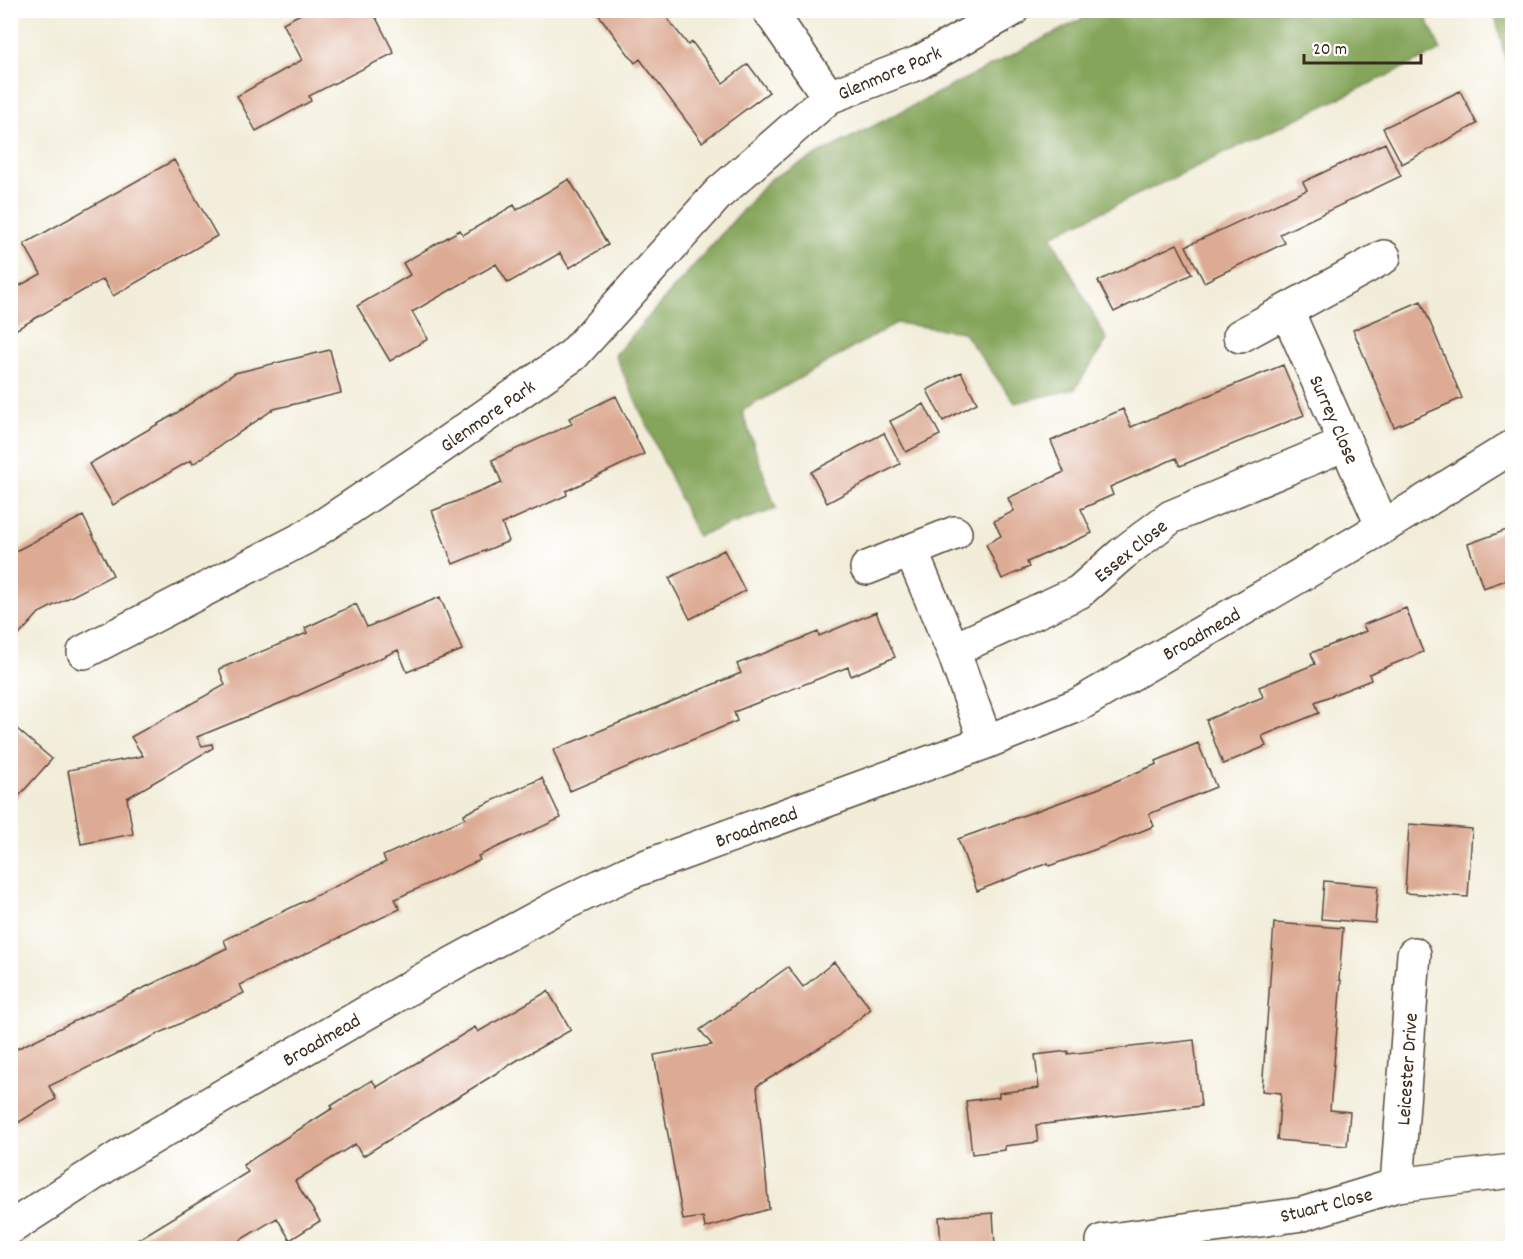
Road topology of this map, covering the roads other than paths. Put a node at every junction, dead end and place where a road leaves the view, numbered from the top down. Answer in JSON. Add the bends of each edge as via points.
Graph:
{"nodes":[{"id":1,"x":769,"y":10,"type":"edge"},
{"id":2,"x":1012,"y":10,"type":"edge"},
{"id":3,"x":829,"y":97,"type":"junction"},
{"id":4,"x":1384,"y":257,"type":"dead end"},
{"id":5,"x":1287,"y":311,"type":"junction"},
{"id":6,"x":1240,"y":336,"type":"dead end"},
{"id":7,"x":1345,"y":444,"type":"junction"},
{"id":8,"x":1512,"y":447,"type":"edge"},
{"id":9,"x":1383,"y":527,"type":"junction"},
{"id":10,"x":955,"y":533,"type":"dead end"},
{"id":11,"x":911,"y":551,"type":"junction"},
{"id":12,"x":867,"y":568,"type":"dead end"},
{"id":13,"x":953,"y":650,"type":"junction"},
{"id":14,"x":84,"y":652,"type":"dead end"},
{"id":15,"x":986,"y":742,"type":"junction"},
{"id":16,"x":1414,"y":954,"type":"dead end"},
{"id":17,"x":1512,"y":1171,"type":"edge"},
{"id":18,"x":1397,"y":1185,"type":"junction"},
{"id":19,"x":10,"y":1228,"type":"edge"},
{"id":20,"x":1103,"y":1241,"type":"dead end"}],
"edges":[{"from":1,"to":3,"type":"street","name":"Glenmore Park"},
{"from":2,"to":3,"type":"street","name":"Glenmore Park","via":[[918,63]]},
{"from":3,"to":14,"type":"street","name":"Glenmore Park","via":[[719,193],[573,355],[306,537]]},
{"from":4,"to":5,"type":"street"},
{"from":5,"to":6,"type":"street"},
{"from":5,"to":7,"type":"street","name":"Surrey Close"},
{"from":7,"to":9,"type":"street","name":"Surrey Close"},
{"from":7,"to":13,"type":"street","name":"Essex Close","via":[[1171,517],[1079,592]]},
{"from":8,"to":9,"type":"street","name":"Broadmead"},
{"from":9,"to":15,"type":"street","name":"Broadmead","via":[[1078,705]]},
{"from":10,"to":11,"type":"street"},
{"from":11,"to":12,"type":"street"},
{"from":11,"to":13,"type":"street"},
{"from":13,"to":15,"type":"street"},
{"from":15,"to":19,"type":"street","name":"Broadmead","via":[[628,873],[559,906],[221,1097]]},
{"from":16,"to":18,"type":"street","name":"Leicester Drive"},
{"from":17,"to":18,"type":"street","name":"Stuart Close"},
{"from":18,"to":20,"type":"street","name":"Stuart Close","via":[[1303,1214]]}]}
